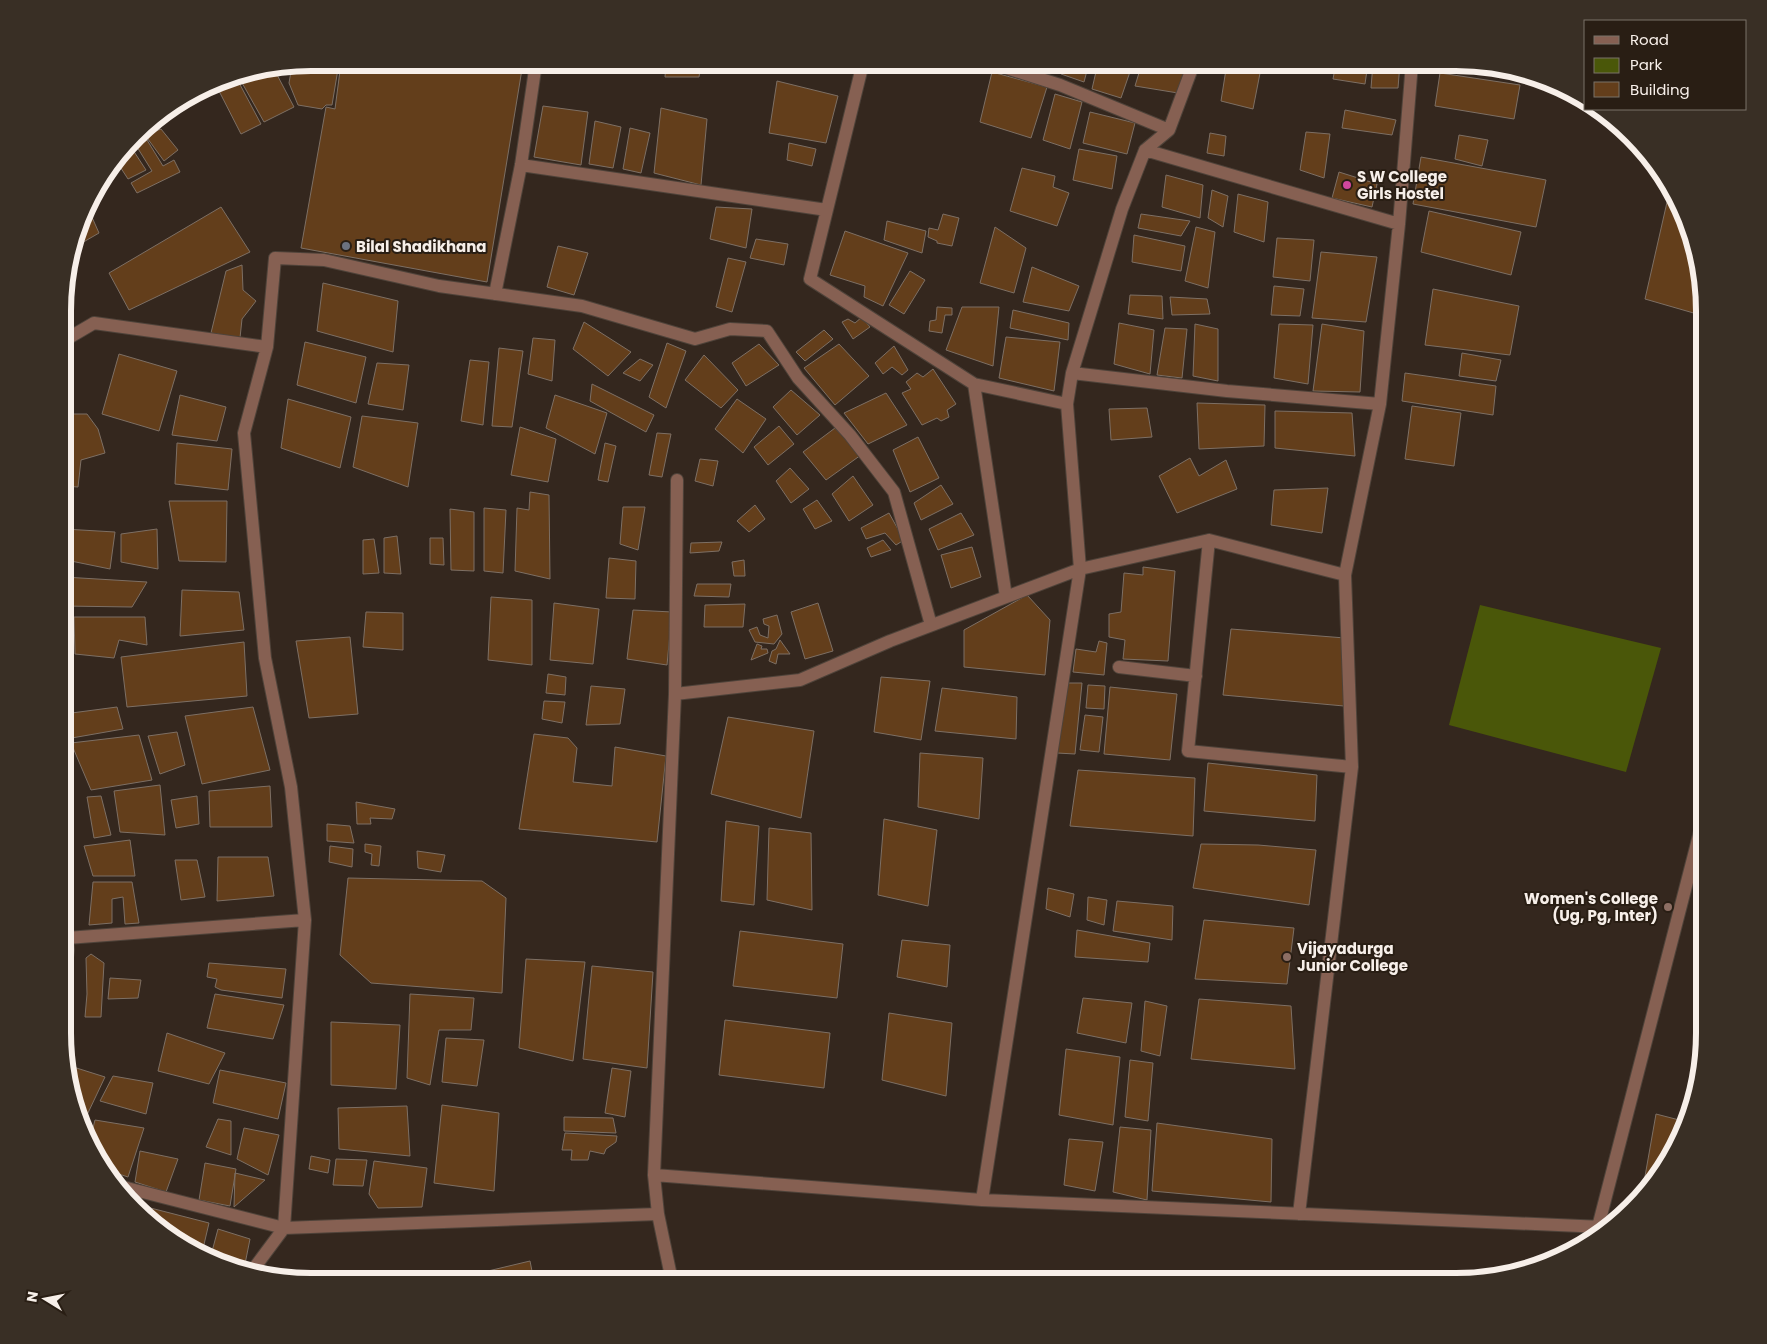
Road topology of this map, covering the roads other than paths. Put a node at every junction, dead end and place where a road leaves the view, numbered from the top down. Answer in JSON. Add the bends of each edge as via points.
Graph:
{"nodes":[{"id":1,"x":535,"y":71,"type":"edge"},
{"id":2,"x":861,"y":71,"type":"edge"},
{"id":3,"x":1016,"y":71,"type":"edge"},
{"id":4,"x":1191,"y":71,"type":"edge"},
{"id":5,"x":1411,"y":71,"type":"edge"},
{"id":6,"x":1169,"y":130,"type":"junction"},
{"id":7,"x":1146,"y":150,"type":"junction"},
{"id":8,"x":521,"y":165,"type":"junction"},
{"id":9,"x":826,"y":210,"type":"junction"},
{"id":10,"x":1399,"y":224,"type":"junction"},
{"id":11,"x":495,"y":294,"type":"junction"},
{"id":12,"x":71,"y":336,"type":"edge"},
{"id":13,"x":267,"y":347,"type":"junction"},
{"id":14,"x":1072,"y":373,"type":"junction"},
{"id":15,"x":974,"y":384,"type":"junction"},
{"id":16,"x":1067,"y":404,"type":"junction"},
{"id":17,"x":1380,"y":404,"type":"junction"},
{"id":18,"x":677,"y":480,"type":"dead end"},
{"id":19,"x":1209,"y":540,"type":"junction"},
{"id":20,"x":1080,"y":569,"type":"junction"},
{"id":21,"x":1345,"y":575,"type":"junction"},
{"id":22,"x":1006,"y":597,"type":"junction"},
{"id":23,"x":931,"y":625,"type":"junction"},
{"id":24,"x":1120,"y":667,"type":"dead end"},
{"id":25,"x":1196,"y":676,"type":"junction"},
{"id":26,"x":675,"y":694,"type":"junction"},
{"id":27,"x":1352,"y":767,"type":"junction"},
{"id":28,"x":1696,"y":848,"type":"edge"},
{"id":29,"x":305,"y":920,"type":"junction"},
{"id":30,"x":71,"y":938,"type":"edge"},
{"id":31,"x":654,"y":1175,"type":"junction"},
{"id":32,"x":129,"y":1189,"type":"edge"},
{"id":33,"x":982,"y":1200,"type":"junction"},
{"id":34,"x":658,"y":1214,"type":"junction"},
{"id":35,"x":1299,"y":1214,"type":"junction"},
{"id":36,"x":1601,"y":1224,"type":"edge"},
{"id":37,"x":1596,"y":1227,"type":"edge"},
{"id":38,"x":284,"y":1228,"type":"junction"},
{"id":39,"x":256,"y":1266,"type":"edge"},
{"id":40,"x":670,"y":1273,"type":"edge"}],
"edges":[{"from":1,"to":8,"type":"street"},
{"from":2,"to":9,"type":"street"},
{"from":3,"to":6,"type":"street","via":[[1060,85]]},
{"from":4,"to":6,"type":"street"},
{"from":5,"to":10,"type":"street"},
{"from":6,"to":7,"type":"street"},
{"from":7,"to":10,"type":"street"},
{"from":7,"to":14,"type":"street","via":[[1122,209]]},
{"from":8,"to":9,"type":"street"},
{"from":8,"to":11,"type":"street"},
{"from":9,"to":15,"type":"street","via":[[810,279]]},
{"from":10,"to":17,"type":"street"},
{"from":11,"to":13,"type":"street","via":[[439,286],[324,260],[275,258]]},
{"from":11,"to":23,"type":"street","via":[[582,306],[694,339],[730,329],[767,331],[798,378],[850,435],[894,492]]},
{"from":12,"to":13,"type":"street","via":[[94,324]]},
{"from":13,"to":29,"type":"street","via":[[244,433],[265,658],[292,786]]},
{"from":14,"to":16,"type":"street"},
{"from":14,"to":17,"type":"street"},
{"from":15,"to":16,"type":"street"},
{"from":15,"to":22,"type":"street"},
{"from":16,"to":20,"type":"street"},
{"from":17,"to":21,"type":"street"},
{"from":18,"to":26,"type":"street"},
{"from":19,"to":20,"type":"street"},
{"from":19,"to":21,"type":"street"},
{"from":19,"to":25,"type":"street"},
{"from":20,"to":22,"type":"street"},
{"from":20,"to":33,"type":"street"},
{"from":21,"to":27,"type":"street"},
{"from":22,"to":23,"type":"street"},
{"from":23,"to":26,"type":"street","via":[[800,680]]},
{"from":24,"to":25,"type":"street"},
{"from":25,"to":27,"type":"street","via":[[1188,751]]},
{"from":26,"to":31,"type":"street"},
{"from":27,"to":35,"type":"street"},
{"from":28,"to":36,"type":"street"},
{"from":29,"to":30,"type":"street"},
{"from":29,"to":38,"type":"street"},
{"from":31,"to":33,"type":"street"},
{"from":31,"to":34,"type":"street"},
{"from":32,"to":38,"type":"street"},
{"from":33,"to":35,"type":"street"},
{"from":34,"to":38,"type":"street"},
{"from":34,"to":40,"type":"street"},
{"from":35,"to":37,"type":"street"},
{"from":38,"to":39,"type":"street"}]}
